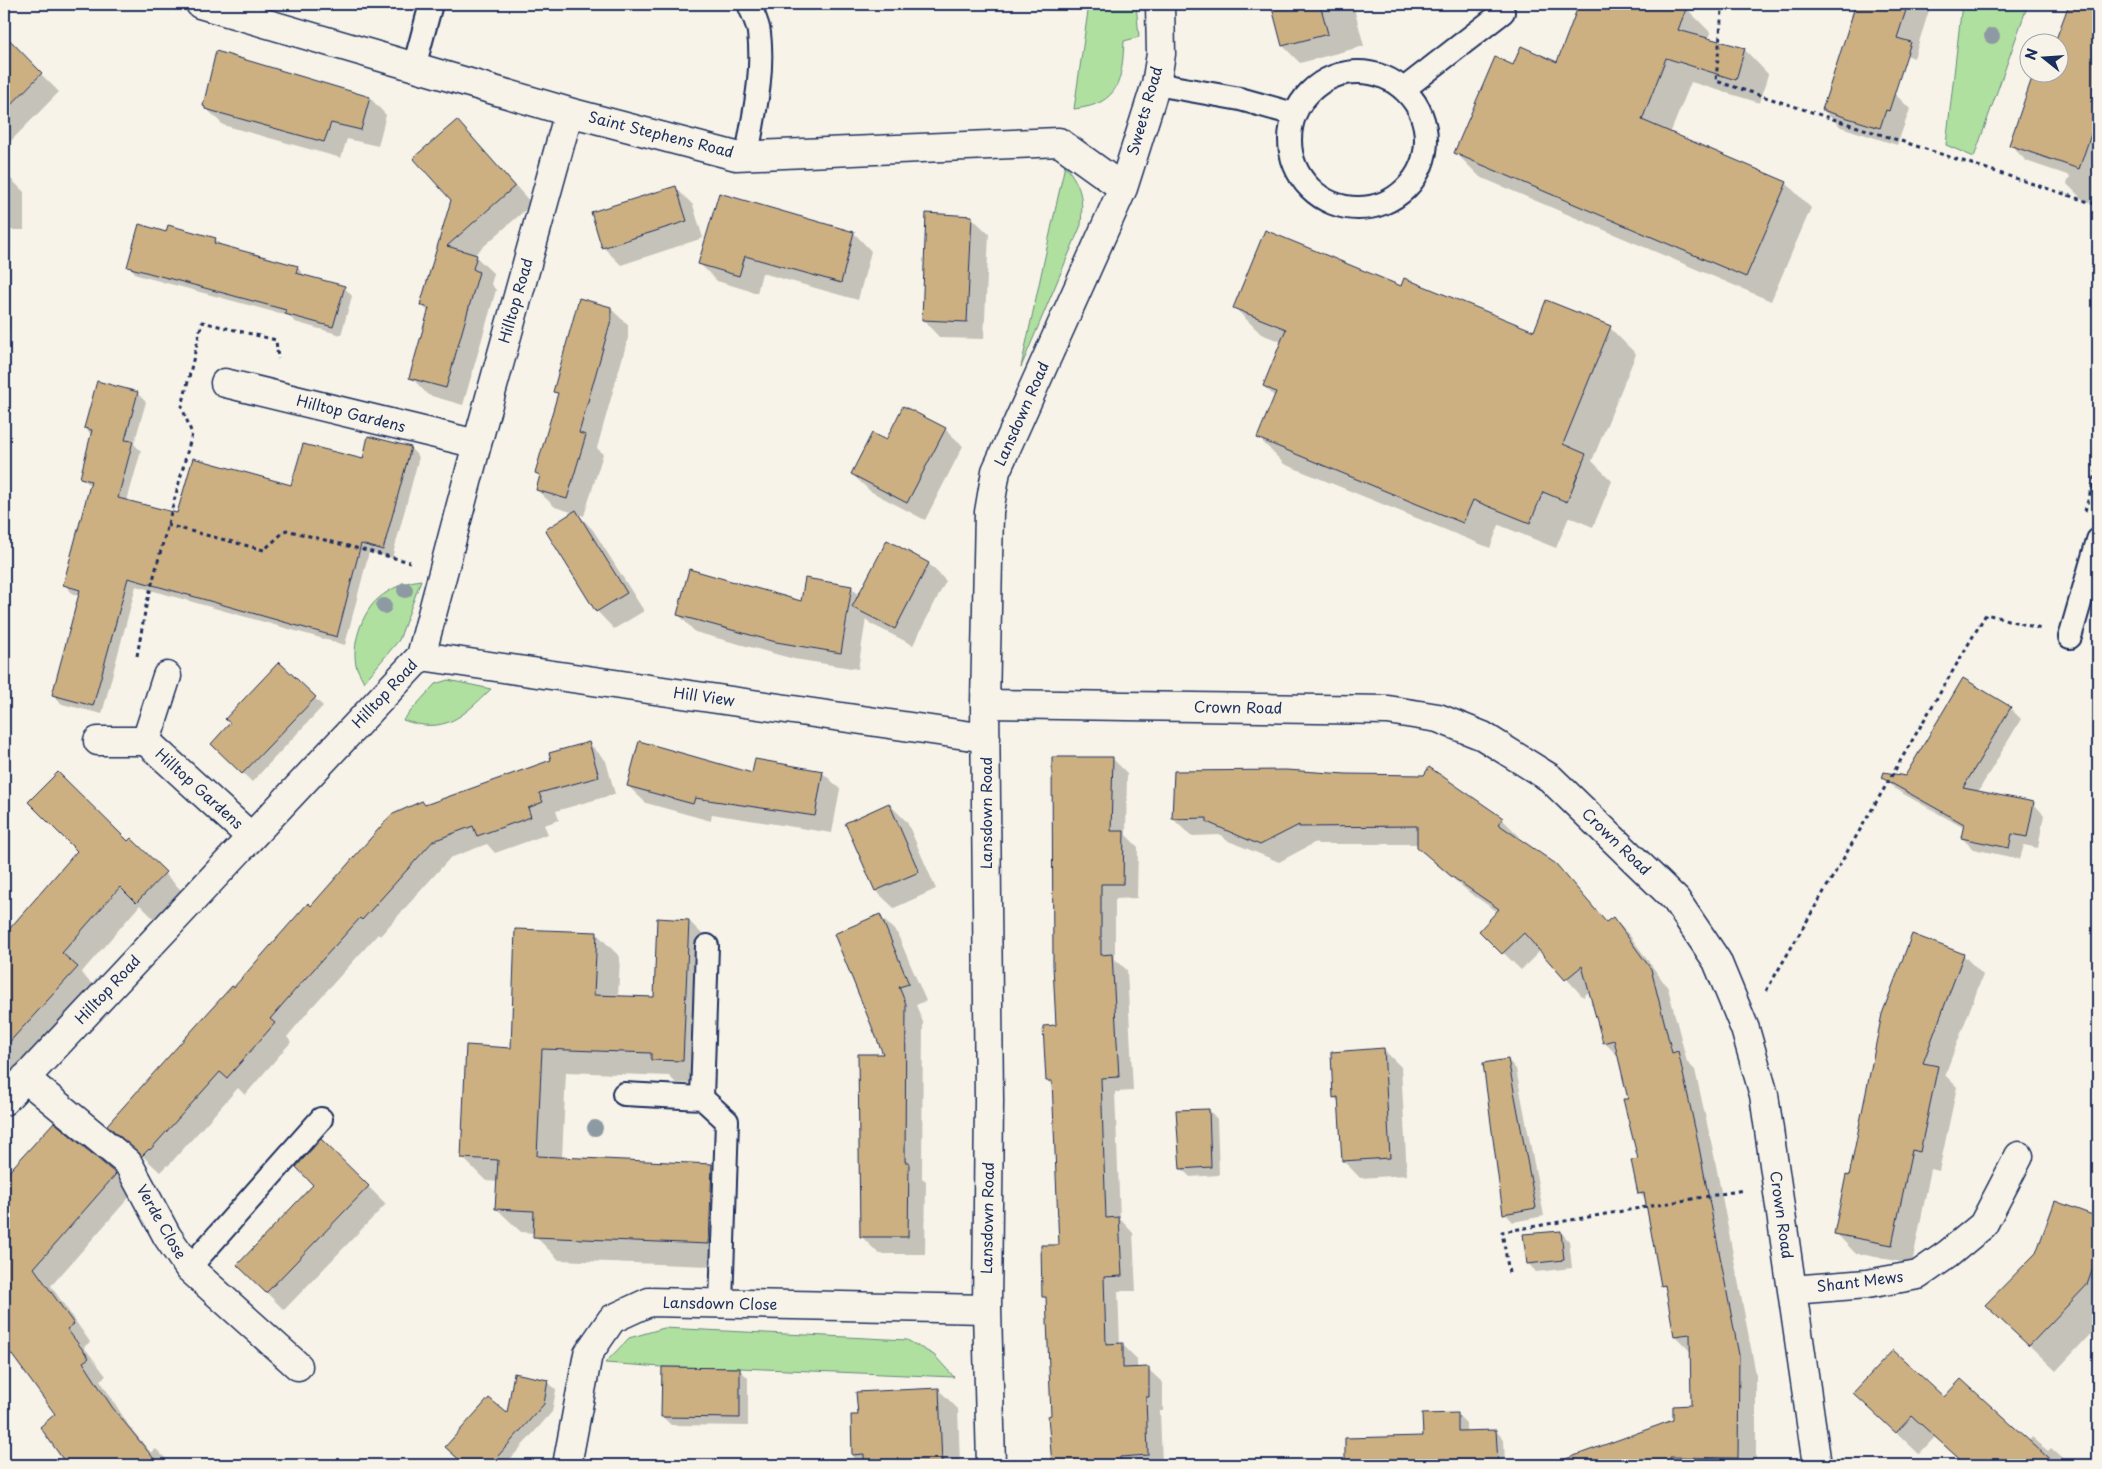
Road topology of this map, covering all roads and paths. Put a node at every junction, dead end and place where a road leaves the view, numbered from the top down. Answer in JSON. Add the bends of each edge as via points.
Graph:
{"nodes":[{"id":1,"x":200,"y":4,"type":"edge"},
{"id":2,"x":431,"y":4,"type":"edge"},
{"id":3,"x":749,"y":4,"type":"edge"},
{"id":4,"x":1160,"y":4,"type":"edge"},
{"id":5,"x":1500,"y":4,"type":"edge"},
{"id":6,"x":1720,"y":4,"type":"edge"},
{"id":7,"x":241,"y":9,"type":"edge"},
{"id":8,"x":414,"y":67,"type":"junction"},
{"id":9,"x":1156,"y":84,"type":"junction"},
{"id":10,"x":1404,"y":89,"type":"junction"},
{"id":11,"x":569,"y":112,"type":"junction"},
{"id":12,"x":1294,"y":114,"type":"junction"},
{"id":13,"x":747,"y":155,"type":"junction"},
{"id":14,"x":1123,"y":188,"type":"junction"},
{"id":15,"x":2098,"y":205,"type":"edge"},
{"id":16,"x":225,"y":384,"type":"dead end"},
{"id":17,"x":280,"y":397,"type":"junction"},
{"id":18,"x":476,"y":444,"type":"junction"},
{"id":19,"x":2098,"y":466,"type":"edge"},
{"id":20,"x":2092,"y":488,"type":"junction"},
{"id":21,"x":2098,"y":489,"type":"edge"},
{"id":22,"x":2084,"y":515,"type":"dead end"},
{"id":23,"x":167,"y":525,"type":"junction"},
{"id":24,"x":2098,"y":540,"type":"edge"},
{"id":25,"x":443,"y":571,"type":"junction"},
{"id":26,"x":2048,"y":632,"type":"dead end"},
{"id":27,"x":2070,"y":638,"type":"dead end"},
{"id":28,"x":421,"y":656,"type":"junction"},
{"id":29,"x":136,"y":666,"type":"dead end"},
{"id":30,"x":167,"y":676,"type":"dead end"},
{"id":31,"x":985,"y":704,"type":"junction"},
{"id":32,"x":986,"y":738,"type":"junction"},
{"id":33,"x":98,"y":740,"type":"dead end"},
{"id":34,"x":146,"y":741,"type":"junction"},
{"id":35,"x":251,"y":837,"type":"junction"},
{"id":36,"x":707,"y":946,"type":"dead end"},
{"id":37,"x":1745,"y":1029,"type":"junction"},
{"id":38,"x":25,"y":1078,"type":"junction"},
{"id":39,"x":624,"y":1094,"type":"dead end"},
{"id":40,"x":702,"y":1098,"type":"junction"},
{"id":41,"x":4,"y":1101,"type":"edge"},
{"id":42,"x":321,"y":1120,"type":"dead end"},
{"id":43,"x":2019,"y":1156,"type":"dead end"},
{"id":44,"x":1776,"y":1184,"type":"junction"},
{"id":45,"x":188,"y":1268,"type":"junction"},
{"id":46,"x":1509,"y":1273,"type":"dead end"},
{"id":47,"x":1792,"y":1290,"type":"junction"},
{"id":48,"x":721,"y":1304,"type":"junction"},
{"id":49,"x":987,"y":1310,"type":"junction"},
{"id":50,"x":298,"y":1366,"type":"dead end"},
{"id":51,"x":567,"y":1465,"type":"edge"},
{"id":52,"x":991,"y":1465,"type":"edge"},
{"id":53,"x":1817,"y":1465,"type":"edge"}],
"edges":[{"from":1,"to":7,"type":"street","name":"Saint Stephens Road"},
{"from":2,"to":8,"type":"lane"},
{"from":3,"to":13,"type":"lane","via":[[759,32],[759,68],[758,94]]},
{"from":4,"to":9,"type":"street","name":"Sweets Road","via":[[1161,54]]},
{"from":5,"to":10,"type":"lane","via":[[1503,12]]},
{"from":6,"to":15,"type":"path","via":[[1716,81]]},
{"from":7,"to":8,"type":"street","name":"Saint Stephens Road"},
{"from":8,"to":11,"type":"street","name":"Saint Stephens Road"},
{"from":9,"to":12,"type":"lane","via":[[1240,99]]},
{"from":9,"to":14,"type":"street","name":"Sweets Road"},
{"from":10,"to":12,"type":"lane","via":[[1382,75],[1356,71],[1330,77],[1308,92]]},
{"from":10,"to":12,"type":"lane","via":[[1421,113],[1426,142],[1419,171],[1399,194],[1372,207],[1343,207],[1316,194],[1303,180],[1297,172],[1289,143]]},
{"from":11,"to":13,"type":"street","name":"Saint Stephens Road","via":[[736,156]]},
{"from":11,"to":18,"type":"street","name":"Hilltop Road"},
{"from":13,"to":14,"type":"street","name":"Saint Stephens Road","via":[[1059,142]]},
{"from":14,"to":31,"type":"street","name":"Lansdown Road","via":[[996,471],[989,512]]},
{"from":16,"to":17,"type":"street","name":"Hilltop Gardens"},
{"from":17,"to":18,"type":"street","name":"Hilltop Gardens"},
{"from":17,"to":23,"type":"path","via":[[276,340],[202,322],[182,407],[192,434]]},
{"from":18,"to":25,"type":"street","name":"Hilltop Road"},
{"from":19,"to":20,"type":"path"},
{"from":20,"to":21,"type":"path"},
{"from":20,"to":22,"type":"path"},
{"from":23,"to":25,"type":"path","via":[[264,550],[286,530]]},
{"from":23,"to":29,"type":"path","via":[[146,606]]},
{"from":24,"to":27,"type":"lane"},
{"from":25,"to":28,"type":"street","name":"Hilltop Road"},
{"from":26,"to":37,"type":"path","via":[[1986,614]]},
{"from":28,"to":32,"type":"street","name":"Hill View"},
{"from":28,"to":35,"type":"street","name":"Hilltop Road"},
{"from":30,"to":34,"type":"street","name":"Hilltop Gardens"},
{"from":31,"to":32,"type":"street","name":"Lansdown Road"},
{"from":31,"to":37,"type":"street","name":"Crown Road","via":[[1388,710],[1438,718],[1483,736],[1550,778],[1676,900],[1717,961]]},
{"from":32,"to":49,"type":"street","name":"Lansdown Road"},
{"from":33,"to":34,"type":"street","name":"Hilltop Gardens"},
{"from":34,"to":35,"type":"street","name":"Hilltop Gardens"},
{"from":35,"to":38,"type":"street","name":"Hilltop Road"},
{"from":36,"to":40,"type":"lane"},
{"from":37,"to":44,"type":"street","name":"Crown Road","via":[[1764,1096]]},
{"from":38,"to":41,"type":"street","name":"Hilltop Road"},
{"from":38,"to":45,"type":"street","name":"Verde Close","via":[[128,1164]]},
{"from":39,"to":40,"type":"lane"},
{"from":40,"to":48,"type":"lane","via":[[727,1121]]},
{"from":42,"to":45,"type":"lane"},
{"from":43,"to":47,"type":"street","name":"Shant Mews","via":[[1982,1225],[1918,1275],[1868,1284]]},
{"from":44,"to":46,"type":"path","via":[[1502,1232]]},
{"from":44,"to":47,"type":"street","name":"Crown Road"},
{"from":45,"to":50,"type":"street","name":"Verde Close"},
{"from":47,"to":53,"type":"street","name":"Crown Road"},
{"from":48,"to":49,"type":"street","name":"Lansdown Close"},
{"from":48,"to":51,"type":"street","name":"Lansdown Close","via":[[649,1302],[612,1319],[588,1354]]},
{"from":49,"to":52,"type":"street","name":"Lansdown Road"}]}
